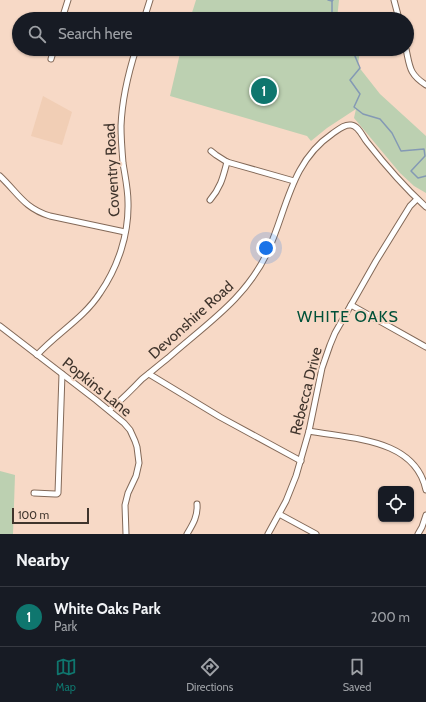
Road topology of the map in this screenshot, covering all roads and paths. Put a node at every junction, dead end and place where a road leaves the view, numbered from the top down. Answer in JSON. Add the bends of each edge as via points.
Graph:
{"nodes":[{"id":1,"x":68,"y":0,"type":"edge"},
{"id":2,"x":150,"y":0,"type":"edge"},
{"id":3,"x":394,"y":0,"type":"edge"},
{"id":4,"x":64,"y":12,"type":"edge"},
{"id":5,"x":146,"y":12,"type":"edge"},
{"id":6,"x":397,"y":12,"type":"edge"},
{"id":7,"x":52,"y":56,"type":"edge"},
{"id":8,"x":134,"y":56,"type":"edge"},
{"id":9,"x":407,"y":56,"type":"edge"},
{"id":10,"x":51,"y":59,"type":"dead end"},
{"id":11,"x":426,"y":85,"type":"edge"},
{"id":12,"x":211,"y":151,"type":"dead end"},
{"id":13,"x":228,"y":162,"type":"junction"},
{"id":14,"x":0,"y":176,"type":"edge"},
{"id":15,"x":294,"y":181,"type":"junction"},
{"id":16,"x":417,"y":199,"type":"junction"},
{"id":17,"x":210,"y":200,"type":"dead end"},
{"id":18,"x":426,"y":207,"type":"edge"},
{"id":19,"x":125,"y":232,"type":"junction"},
{"id":20,"x":351,"y":304,"type":"junction"},
{"id":21,"x":0,"y":326,"type":"edge"},
{"id":22,"x":426,"y":347,"type":"edge"},
{"id":23,"x":38,"y":354,"type":"junction"},
{"id":24,"x":62,"y":374,"type":"junction"},
{"id":25,"x":148,"y":374,"type":"junction"},
{"id":26,"x":109,"y":410,"type":"junction"},
{"id":27,"x":309,"y":430,"type":"junction"},
{"id":28,"x":301,"y":461,"type":"junction"},
{"id":29,"x":426,"y":490,"type":"edge"},
{"id":30,"x":34,"y":493,"type":"dead end"},
{"id":31,"x":197,"y":504,"type":"dead end"},
{"id":32,"x":279,"y":514,"type":"junction"},
{"id":33,"x":426,"y":515,"type":"edge"},
{"id":34,"x":126,"y":534,"type":"edge"},
{"id":35,"x":187,"y":534,"type":"edge"},
{"id":36,"x":268,"y":534,"type":"edge"},
{"id":37,"x":316,"y":534,"type":"edge"},
{"id":38,"x":418,"y":534,"type":"edge"}],
"edges":[{"from":1,"to":4,"type":"street"},
{"from":2,"to":5,"type":"street"},
{"from":3,"to":6,"type":"street"},
{"from":7,"to":10,"type":"street"},
{"from":8,"to":19,"type":"street","name":"Coventry Road","via":[[125,88],[121,125],[128,202]]},
{"from":9,"to":11,"type":"street","via":[[413,74]]},
{"from":12,"to":13,"type":"street"},
{"from":13,"to":15,"type":"street"},
{"from":13,"to":17,"type":"street","via":[[220,187]]},
{"from":14,"to":19,"type":"street","via":[[24,201],[41,213]]},
{"from":15,"to":16,"type":"street","name":"Devonshire Road","via":[[306,160],[319,145],[339,129],[353,125]]},
{"from":15,"to":25,"type":"street","name":"Devonshire Road","via":[[268,250],[250,281],[223,311]]},
{"from":16,"to":18,"type":"street"},
{"from":16,"to":20,"type":"street","name":"Rebecca Drive","via":[[398,225]]},
{"from":19,"to":23,"type":"street","name":"Coventry Road","via":[[117,263],[100,294]]},
{"from":20,"to":22,"type":"street"},
{"from":20,"to":27,"type":"street","name":"Rebecca Drive","via":[[326,356]]},
{"from":21,"to":23,"type":"street","name":"Popkins Lane"},
{"from":23,"to":24,"type":"street","name":"Popkins Lane"},
{"from":24,"to":26,"type":"street","name":"Popkins Lane"},
{"from":24,"to":30,"type":"street","via":[[58,493]]},
{"from":25,"to":26,"type":"street","name":"Devonshire Road"},
{"from":25,"to":28,"type":"street"},
{"from":26,"to":34,"type":"street","name":"Popkins Lane","via":[[130,430],[138,452],[138,467],[125,505]]},
{"from":27,"to":28,"type":"street","name":"Rebecca Drive"},
{"from":27,"to":29,"type":"street","via":[[372,442],[398,452],[418,470]]},
{"from":28,"to":32,"type":"street","name":"Rebecca Drive"},
{"from":31,"to":35,"type":"street","via":[[196,516]]},
{"from":32,"to":36,"type":"street","name":"Rebecca Drive"},
{"from":32,"to":37,"type":"street"},
{"from":33,"to":38,"type":"street"}]}
